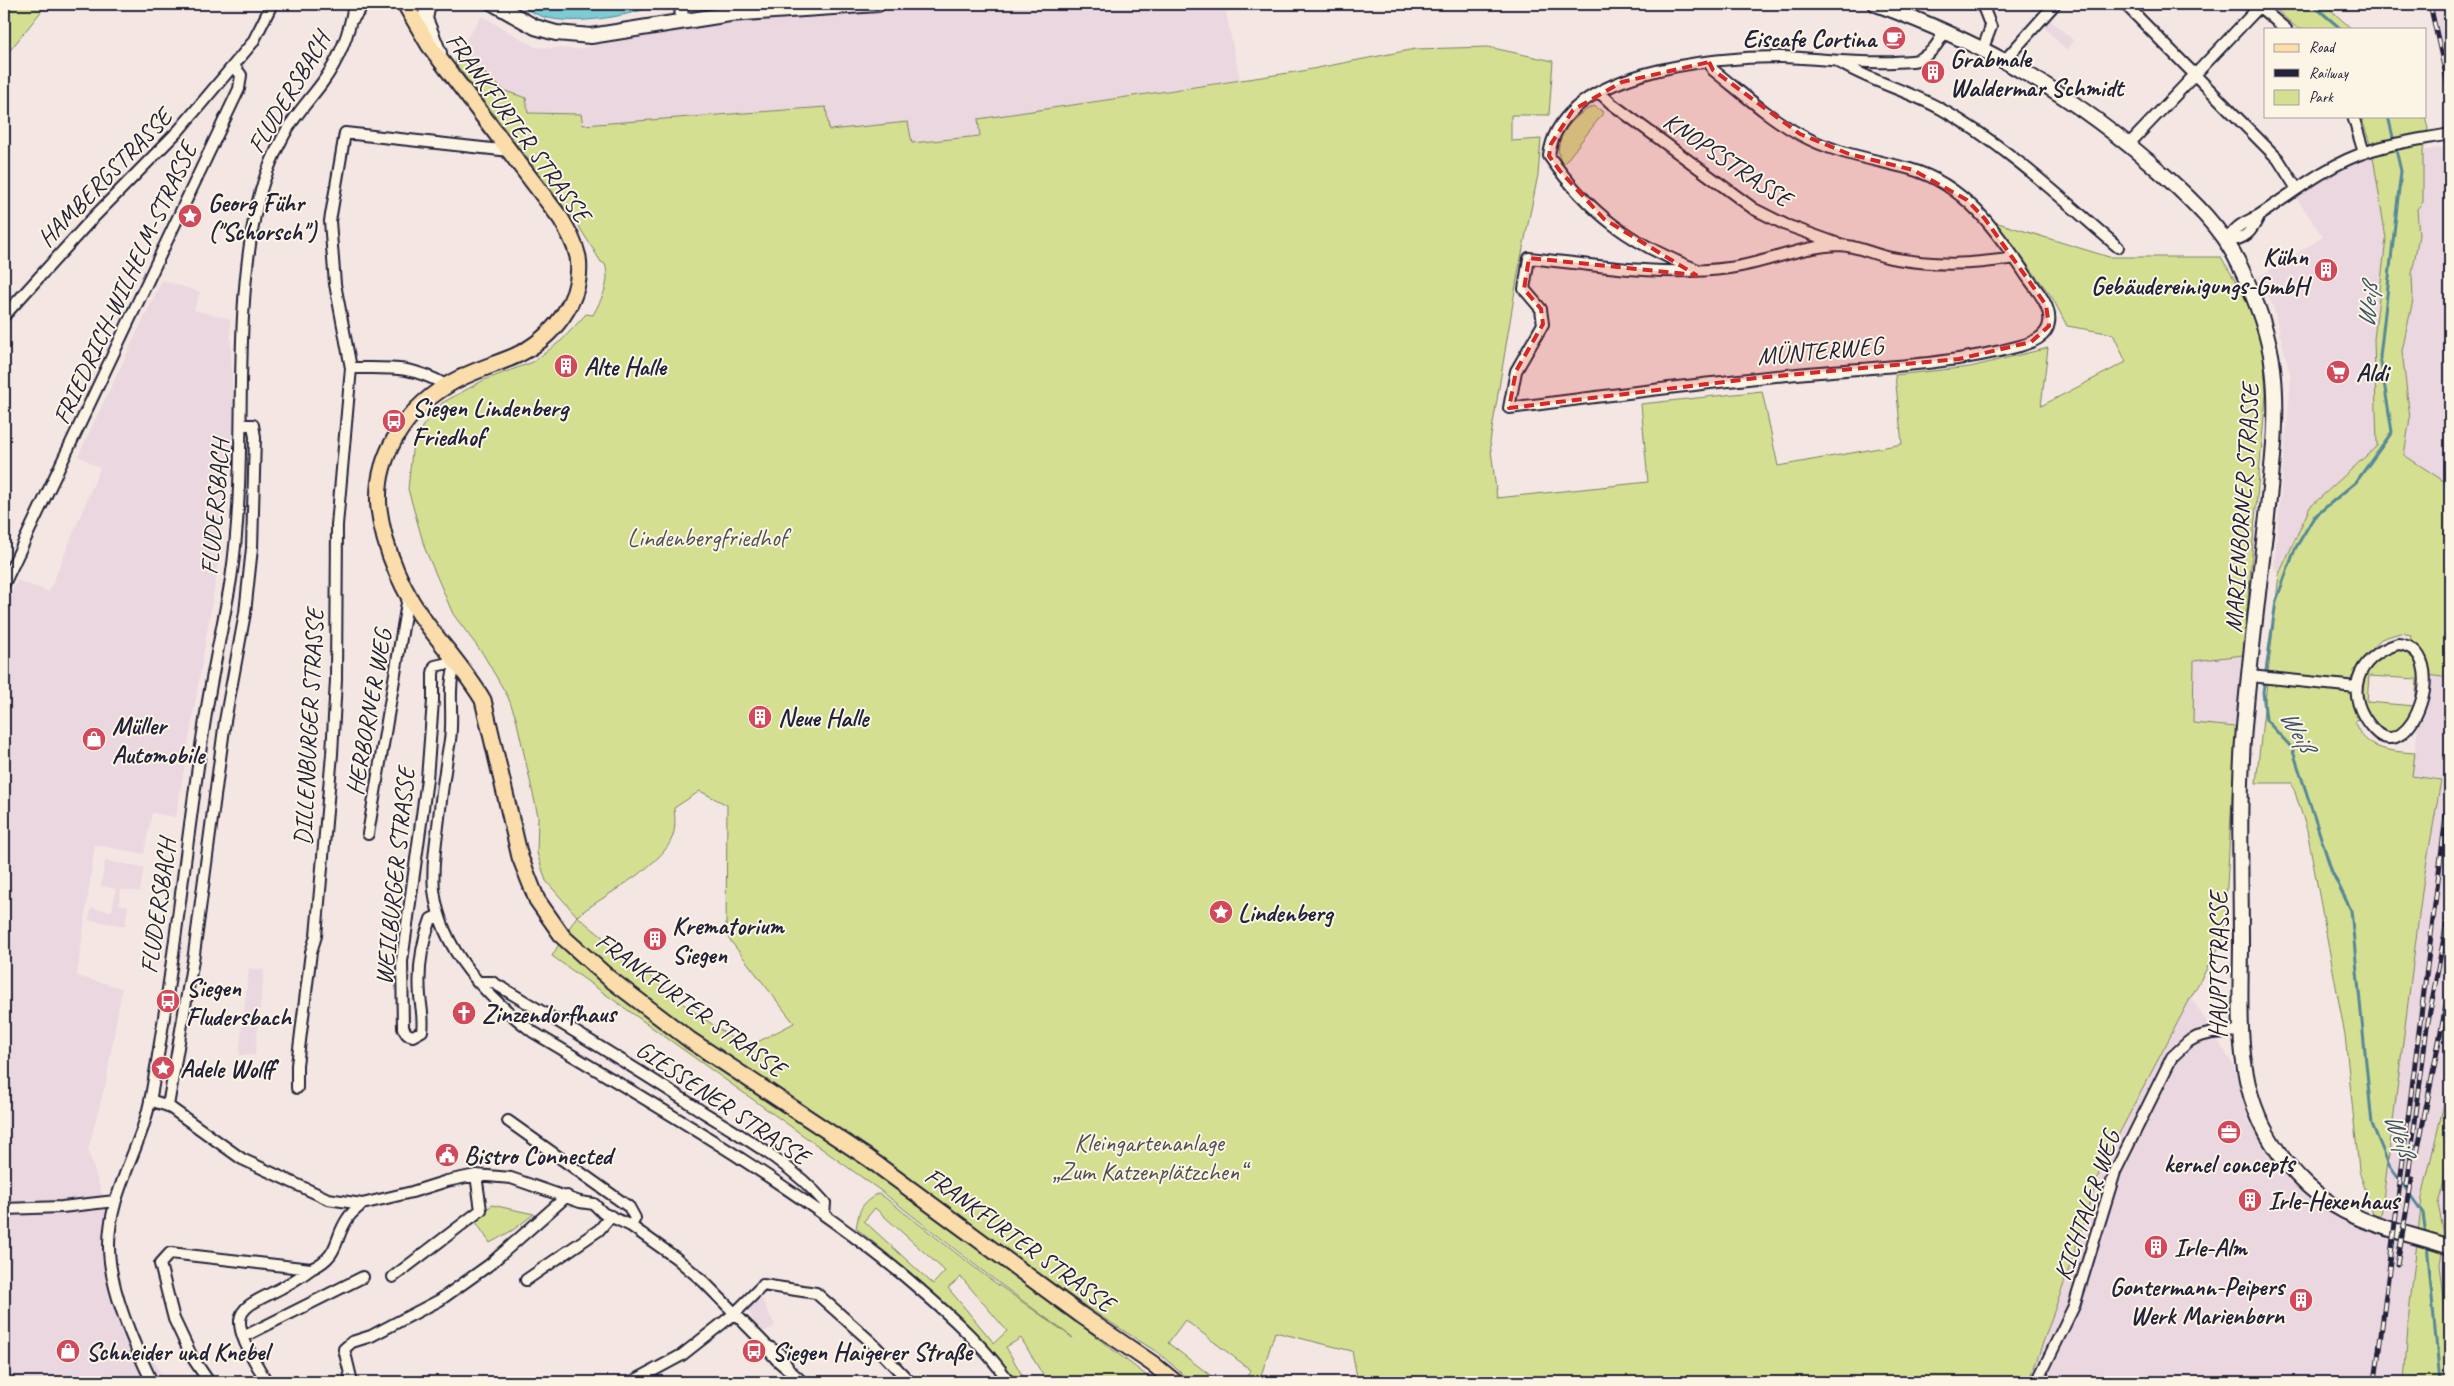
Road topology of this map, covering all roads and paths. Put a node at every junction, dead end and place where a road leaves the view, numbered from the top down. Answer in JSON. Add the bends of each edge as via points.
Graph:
{"nodes":[{"id":1,"x":272,"y":4,"type":"edge"},
{"id":2,"x":354,"y":4,"type":"edge"},
{"id":3,"x":364,"y":4,"type":"edge"},
{"id":4,"x":405,"y":4,"type":"edge"},
{"id":5,"x":416,"y":4,"type":"edge"},
{"id":6,"x":428,"y":4,"type":"edge"},
{"id":7,"x":494,"y":4,"type":"edge"},
{"id":8,"x":681,"y":4,"type":"edge"},
{"id":9,"x":878,"y":4,"type":"edge"},
{"id":10,"x":1876,"y":4,"type":"edge"},
{"id":11,"x":1982,"y":4,"type":"edge"},
{"id":12,"x":2054,"y":4,"type":"edge"},
{"id":13,"x":2125,"y":4,"type":"edge"},
{"id":14,"x":2259,"y":5,"type":"edge"},
{"id":15,"x":352,"y":20,"type":"junction"},
{"id":16,"x":682,"y":21,"type":"junction"},
{"id":17,"x":2285,"y":28,"type":"edge"},
{"id":18,"x":1945,"y":30,"type":"junction"},
{"id":19,"x":423,"y":35,"type":"junction"},
{"id":20,"x":1983,"y":48,"type":"junction"},
{"id":21,"x":2005,"y":60,"type":"junction"},
{"id":22,"x":1836,"y":61,"type":"junction"},
{"id":23,"x":1708,"y":62,"type":"junction"},
{"id":24,"x":444,"y":65,"type":"junction"},
{"id":25,"x":234,"y":66,"type":"junction"},
{"id":26,"x":2195,"y":75,"type":"junction"},
{"id":27,"x":1599,"y":92,"type":"junction"},
{"id":28,"x":2354,"y":118,"type":"edge"},
{"id":29,"x":2450,"y":134,"type":"edge"},
{"id":30,"x":2129,"y":144,"type":"junction"},
{"id":31,"x":510,"y":151,"type":"junction"},
{"id":32,"x":2364,"y":153,"type":"junction"},
{"id":33,"x":2298,"y":188,"type":"junction"},
{"id":34,"x":2226,"y":242,"type":"junction"},
{"id":35,"x":1842,"y":245,"type":"junction"},
{"id":36,"x":2118,"y":248,"type":"dead end"},
{"id":37,"x":2015,"y":258,"type":"junction"},
{"id":38,"x":1700,"y":271,"type":"junction"},
{"id":39,"x":4,"y":316,"type":"edge"},
{"id":40,"x":351,"y":368,"type":"junction"},
{"id":41,"x":446,"y":385,"type":"junction"},
{"id":42,"x":255,"y":414,"type":"dead end"},
{"id":43,"x":242,"y":425,"type":"junction"},
{"id":44,"x":253,"y":425,"type":"junction"},
{"id":45,"x":4,"y":584,"type":"edge"},
{"id":46,"x":408,"y":597,"type":"junction"},
{"id":47,"x":457,"y":661,"type":"junction"},
{"id":48,"x":2255,"y":677,"type":"junction"},
{"id":49,"x":2356,"y":688,"type":"junction"},
{"id":50,"x":368,"y":834,"type":"dead end"},
{"id":51,"x":439,"y":914,"type":"junction"},
{"id":52,"x":477,"y":982,"type":"junction"},
{"id":53,"x":2240,"y":1031,"type":"junction"},
{"id":54,"x":298,"y":1088,"type":"dead end"},
{"id":55,"x":150,"y":1100,"type":"junction"},
{"id":56,"x":168,"y":1106,"type":"junction"},
{"id":57,"x":508,"y":1121,"type":"dead end"},
{"id":58,"x":476,"y":1175,"type":"junction"},
{"id":59,"x":567,"y":1196,"type":"junction"},
{"id":60,"x":115,"y":1201,"type":"junction"},
{"id":61,"x":362,"y":1204,"type":"junction"},
{"id":62,"x":4,"y":1209,"type":"edge"},
{"id":63,"x":607,"y":1214,"type":"junction"},
{"id":64,"x":824,"y":1214,"type":"junction"},
{"id":65,"x":631,"y":1226,"type":"junction"},
{"id":66,"x":2445,"y":1245,"type":"edge"},
{"id":67,"x":311,"y":1269,"type":"junction"},
{"id":68,"x":363,"y":1277,"type":"dead end"},
{"id":69,"x":393,"y":1277,"type":"dead end"},
{"id":70,"x":526,"y":1280,"type":"dead end"},
{"id":71,"x":734,"y":1314,"type":"junction"},
{"id":72,"x":243,"y":1337,"type":"junction"},
{"id":73,"x":797,"y":1381,"type":"edge"},
{"id":74,"x":152,"y":1382,"type":"edge"},
{"id":75,"x":209,"y":1382,"type":"edge"},
{"id":76,"x":267,"y":1382,"type":"edge"},
{"id":77,"x":352,"y":1382,"type":"edge"},
{"id":78,"x":632,"y":1382,"type":"edge"},
{"id":79,"x":910,"y":1382,"type":"edge"},
{"id":80,"x":1009,"y":1382,"type":"edge"},
{"id":81,"x":1175,"y":1382,"type":"edge"},
{"id":82,"x":2037,"y":1382,"type":"edge"}],
"edges":[{"from":1,"to":25,"type":"street","via":[[253,42]]},
{"from":2,"to":15,"type":"street","name":"FLUDERSBACH"},
{"from":3,"to":15,"type":"street","name":"FLUDERSBACH"},
{"from":4,"to":19,"type":"main road","name":"FRANKFURTER STRASSE"},
{"from":5,"to":19,"type":"main road","name":"FRANKFURTER STRASSE"},
{"from":6,"to":24,"type":"main road","via":[[426,18]]},
{"from":7,"to":16,"type":"main road","via":[[535,27],[556,33],[591,36]]},
{"from":8,"to":16,"type":"street"},
{"from":9,"to":16,"type":"main road","via":[[730,14]]},
{"from":10,"to":18,"type":"main road","name":"MARIENBORNER STRASSE"},
{"from":11,"to":20,"type":"street","via":[[1991,26]]},
{"from":12,"to":21,"type":"street"},
{"from":13,"to":26,"type":"street"},
{"from":14,"to":17,"type":"street"},
{"from":14,"to":26,"type":"street"},
{"from":15,"to":43,"type":"street","name":"FLUDERSBACH","via":[[335,62],[288,128],[263,181],[254,217],[245,293],[240,378]]},
{"from":18,"to":20,"type":"main road","name":"MARIENBORNER STRASSE"},
{"from":18,"to":22,"type":"street","via":[[1934,50],[1916,60]]},
{"from":19,"to":24,"type":"main road","name":"FRANKFURTER STRASSE"},
{"from":20,"to":21,"type":"main road","name":"MARIENBORNER STRASSE"},
{"from":21,"to":30,"type":"main road","name":"MARIENBORNER STRASSE","via":[[2067,98]]},
{"from":22,"to":23,"type":"street","via":[[1782,57]]},
{"from":22,"to":36,"type":"street","via":[[1854,72],[1904,90],[1942,109],[2003,151]]},
{"from":23,"to":27,"type":"street","via":[[1644,74]]},
{"from":23,"to":37,"type":"street","name":"MÜNTERWEG","via":[[1713,70],[1800,134],[1823,146],[1913,170],[1949,187],[1985,219]]},
{"from":24,"to":31,"type":"main road","name":"FRANKFURTER STRASSE"},
{"from":25,"to":39,"type":"street","name":"HAMBERGSTRASSE","via":[[180,130],[90,221]]},
{"from":25,"to":45,"type":"street","name":"FRIEDRICH-WILHELM-STRASSE","via":[[241,75],[240,89]]},
{"from":26,"to":30,"type":"street"},
{"from":26,"to":33,"type":"street","via":[[2278,160]]},
{"from":27,"to":35,"type":"street","name":"KNOPSSTRASSE","via":[[1754,209],[1786,225]]},
{"from":27,"to":38,"type":"street","via":[[1564,118],[1551,144],[1549,156],[1604,219],[1664,256]]},
{"from":28,"to":32,"type":"street"},
{"from":29,"to":32,"type":"street"},
{"from":30,"to":34,"type":"main road","name":"MARIENBORNER STRASSE","via":[[2176,186]]},
{"from":31,"to":40,"type":"street","name":"DILLENBURGER STRASSE","via":[[345,134],[330,221],[335,284]]},
{"from":31,"to":41,"type":"main road","name":"FRANKFURTER STRASSE","via":[[572,238],[578,258],[577,285],[561,318],[542,339],[516,355]]},
{"from":32,"to":33,"type":"street"},
{"from":33,"to":34,"type":"street","via":[[2259,216],[2251,232],[2241,240]]},
{"from":34,"to":48,"type":"main road","name":"MARIENBORNER STRASSE","via":[[2261,316],[2275,387]]},
{"from":35,"to":37,"type":"street","via":[[1889,258],[1933,264],[1972,264]]},
{"from":35,"to":38,"type":"street","via":[[1818,246],[1730,268]]},
{"from":37,"to":38,"type":"street","name":"MÜNTERWEG","via":[[2050,315],[2049,326],[2043,336],[2019,346],[1959,358],[1738,380],[1509,408],[1516,372],[1543,324],[1541,309],[1524,289],[1529,258],[1678,273]]},
{"from":40,"to":41,"type":"street","via":[[404,368],[426,374]]},
{"from":40,"to":54,"type":"street","name":"DILLENBURGER STRASSE","via":[[337,526],[332,754],[316,936],[311,952],[297,1065]]},
{"from":41,"to":46,"type":"main road","name":"FRANKFURTER STRASSE","via":[[424,402],[398,433],[386,459],[378,489],[390,550]]},
{"from":42,"to":44,"type":"street","name":"FLUDERSBACH"},
{"from":43,"to":44,"type":"street","name":"FLUDERSBACH"},
{"from":43,"to":55,"type":"street","name":"FLUDERSBACH","via":[[231,575],[205,718]]},
{"from":44,"to":56,"type":"street","name":"FLUDERSBACH","via":[[254,504],[246,612],[225,721],[194,954]]},
{"from":46,"to":47,"type":"main road","name":"FRANKFURTER STRASSE"},
{"from":46,"to":50,"type":"street","name":"HERBORNER WEG"},
{"from":47,"to":51,"type":"street","name":"GIESSENER STRASSE","via":[[452,673],[452,727],[433,866]]},
{"from":47,"to":51,"type":"street","name":"WEILBURGER STRASSE","via":[[436,666],[433,673],[426,779],[402,961],[404,1028],[413,1036],[422,1031],[423,1023],[420,967],[424,942],[432,918]]},
{"from":47,"to":81,"type":"main road","name":"FRANKFURTER STRASSE","via":[[483,700],[523,866],[537,900],[563,937],[610,979],[690,1040],[868,1158]]},
{"from":48,"to":49,"type":"street"},
{"from":48,"to":53,"type":"main road","name":"HAUPTSTRASSE","via":[[2240,798]]},
{"from":49,"to":49,"type":"street","via":[[2356,697],[2367,723],[2377,734],[2392,738],[2410,728],[2415,720],[2422,702],[2426,667],[2417,650],[2398,644],[2378,653],[2368,662],[2359,674]]},
{"from":51,"to":52,"type":"street","name":"GIESSENER STRASSE","via":[[452,947]]},
{"from":52,"to":64,"type":"street","name":"GIESSENER STRASSE","via":[[533,1032],[732,1152]]},
{"from":52,"to":64,"type":"street","name":"GIESSENER STRASSE","via":[[492,982],[759,1147],[814,1190],[825,1203]]},
{"from":53,"to":66,"type":"main road","name":"HAUPTSTRASSE","via":[[2248,1086],[2266,1133],[2284,1160],[2308,1186],[2349,1215]]},
{"from":53,"to":82,"type":"street","name":"KICHTALER WEG","via":[[2197,1037],[2172,1057],[2115,1172],[2074,1306]]},
{"from":55,"to":56,"type":"street"},
{"from":55,"to":60,"type":"street","name":"FLUDERSBACH"},
{"from":56,"to":61,"type":"street","via":[[242,1159],[328,1199]]},
{"from":57,"to":65,"type":"street","via":[[629,1207],[634,1218]]},
{"from":58,"to":59,"type":"street","via":[[511,1178]]},
{"from":58,"to":61,"type":"street"},
{"from":58,"to":69,"type":"street","via":[[481,1210]]},
{"from":59,"to":63,"type":"street","via":[[591,1212]]},
{"from":59,"to":77,"type":"street","via":[[489,1265],[440,1300],[371,1336],[346,1345],[344,1356]]},
{"from":60,"to":62,"type":"street"},
{"from":60,"to":74,"type":"street","name":"FLUDERSBACH","via":[[111,1212],[109,1250],[115,1289]]},
{"from":61,"to":67,"type":"street","via":[[347,1218],[335,1250]]},
{"from":63,"to":65,"type":"street"},
{"from":63,"to":70,"type":"street","via":[[599,1230]]},
{"from":64,"to":80,"type":"street","name":"GIESSENER STRASSE","via":[[929,1297]]},
{"from":65,"to":71,"type":"street","via":[[676,1258]]},
{"from":67,"to":72,"type":"street","via":[[295,1281],[251,1302],[241,1311],[238,1324]]},
{"from":67,"to":75,"type":"street","via":[[170,1253],[164,1257],[160,1264],[174,1319],[192,1357]]},
{"from":68,"to":72,"type":"street"},
{"from":71,"to":73,"type":"street","via":[[766,1346],[773,1359],[787,1366]]},
{"from":71,"to":78,"type":"street","via":[[682,1355]]},
{"from":71,"to":79,"type":"street","via":[[763,1285],[816,1293]]},
{"from":72,"to":76,"type":"street"}]}
